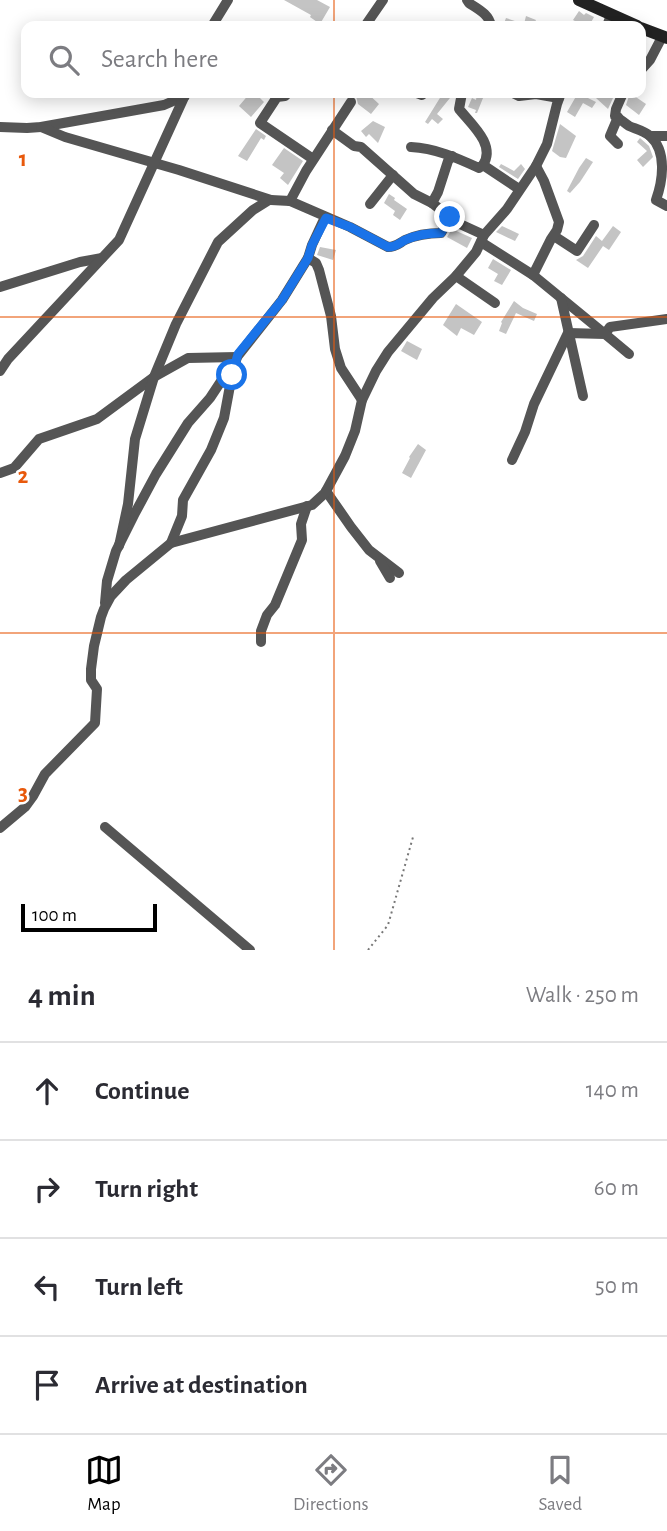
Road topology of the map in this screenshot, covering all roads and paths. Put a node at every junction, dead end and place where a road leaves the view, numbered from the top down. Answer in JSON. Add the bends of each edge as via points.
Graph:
{"nodes":[{"id":1,"x":228,"y":0,"type":"edge"},
{"id":2,"x":383,"y":0,"type":"edge"},
{"id":3,"x":467,"y":0,"type":"edge"},
{"id":4,"x":579,"y":0,"type":"edge"},
{"id":5,"x":215,"y":21,"type":"edge"},
{"id":6,"x":368,"y":21,"type":"edge"},
{"id":7,"x":490,"y":21,"type":"edge"},
{"id":8,"x":609,"y":21,"type":"edge"},
{"id":9,"x":646,"y":30,"type":"edge"},
{"id":10,"x":666,"y":38,"type":"edge"},
{"id":11,"x":646,"y":64,"type":"edge"},
{"id":12,"x":178,"y":98,"type":"edge"},
{"id":13,"x":185,"y":98,"type":"edge"},
{"id":14,"x":276,"y":98,"type":"edge"},
{"id":15,"x":461,"y":98,"type":"edge"},
{"id":16,"x":559,"y":98,"type":"edge"},
{"id":17,"x":621,"y":98,"type":"edge"},
{"id":18,"x":351,"y":102,"type":"dead end"},
{"id":19,"x":618,"y":117,"type":"junction"},
{"id":20,"x":0,"y":127,"type":"edge"},
{"id":21,"x":41,"y":127,"type":"junction"},
{"id":22,"x":332,"y":130,"type":"junction"},
{"id":23,"x":650,"y":136,"type":"junction"},
{"id":24,"x":667,"y":136,"type":"edge"},
{"id":25,"x":618,"y":144,"type":"dead end"},
{"id":26,"x":411,"y":148,"type":"dead end"},
{"id":27,"x":452,"y":156,"type":"junction"},
{"id":28,"x":313,"y":159,"type":"junction"},
{"id":29,"x":154,"y":163,"type":"junction"},
{"id":30,"x":483,"y":165,"type":"junction"},
{"id":31,"x":536,"y":166,"type":"junction"},
{"id":32,"x":393,"y":175,"type":"junction"},
{"id":33,"x":519,"y":189,"type":"junction"},
{"id":34,"x":271,"y":200,"type":"junction"},
{"id":35,"x":290,"y":201,"type":"junction"},
{"id":36,"x":432,"y":203,"type":"junction"},
{"id":37,"x":370,"y":204,"type":"dead end"},
{"id":38,"x":667,"y":206,"type":"edge"},
{"id":39,"x":326,"y":218,"type":"junction"},
{"id":40,"x":449,"y":219,"type":"junction"},
{"id":41,"x":594,"y":225,"type":"dead end"},
{"id":42,"x":554,"y":236,"type":"junction"},
{"id":43,"x":482,"y":239,"type":"junction"},
{"id":44,"x":102,"y":258,"type":"junction"},
{"id":45,"x":308,"y":258,"type":"junction"},
{"id":46,"x":533,"y":275,"type":"junction"},
{"id":47,"x":456,"y":276,"type":"junction"},
{"id":48,"x":0,"y":287,"type":"edge"},
{"id":49,"x":561,"y":298,"type":"junction"},
{"id":50,"x":495,"y":303,"type":"dead end"},
{"id":51,"x":667,"y":307,"type":"edge"},
{"id":52,"x":663,"y":320,"type":"edge"},
{"id":53,"x":568,"y":333,"type":"junction"},
{"id":54,"x":606,"y":334,"type":"junction"},
{"id":55,"x":629,"y":354,"type":"dead end"},
{"id":56,"x":237,"y":357,"type":"junction"},
{"id":57,"x":0,"y":371,"type":"edge"},
{"id":58,"x":155,"y":377,"type":"junction"},
{"id":59,"x":583,"y":396,"type":"dead end"},
{"id":60,"x":362,"y":400,"type":"junction"},
{"id":61,"x":512,"y":460,"type":"dead end"},
{"id":62,"x":0,"y":473,"type":"edge"},
{"id":63,"x":326,"y":491,"type":"junction"},
{"id":64,"x":307,"y":506,"type":"junction"},
{"id":65,"x":171,"y":543,"type":"junction"},
{"id":66,"x":119,"y":546,"type":"junction"},
{"id":67,"x":394,"y":576,"type":"dead end"},
{"id":68,"x":104,"y":609,"type":"junction"},
{"id":69,"x":261,"y":642,"type":"dead end"},
{"id":70,"x":105,"y":827,"type":"dead end"},
{"id":71,"x":0,"y":828,"type":"edge"},
{"id":72,"x":413,"y":837,"type":"dead end"},
{"id":73,"x":250,"y":950,"type":"edge"},
{"id":74,"x":368,"y":950,"type":"edge"}],
"edges":[{"from":1,"to":5,"type":"street"},
{"from":2,"to":6,"type":"street"},
{"from":3,"to":7,"type":"street"},
{"from":4,"to":8,"type":"street"},
{"from":9,"to":10,"type":"street"},
{"from":10,"to":11,"type":"street"},
{"from":12,"to":21,"type":"street","via":[[139,110]]},
{"from":13,"to":29,"type":"street"},
{"from":14,"to":28,"type":"street","via":[[260,123]]},
{"from":15,"to":30,"type":"street","via":[[459,109],[486,144],[488,158]]},
{"from":16,"to":31,"type":"street"},
{"from":17,"to":19,"type":"street"},
{"from":18,"to":22,"type":"street"},
{"from":19,"to":23,"type":"street"},
{"from":19,"to":25,"type":"street","via":[[610,136]]},
{"from":20,"to":21,"type":"street"},
{"from":21,"to":29,"type":"street"},
{"from":22,"to":28,"type":"street"},
{"from":22,"to":32,"type":"street","via":[[361,147]]},
{"from":23,"to":24,"type":"street"},
{"from":23,"to":38,"type":"street","via":[[663,172],[656,200]]},
{"from":26,"to":27,"type":"street"},
{"from":27,"to":30,"type":"street","via":[[480,168]]},
{"from":27,"to":36,"type":"street"},
{"from":28,"to":35,"type":"street"},
{"from":29,"to":34,"type":"street"},
{"from":29,"to":44,"type":"street","via":[[120,240]]},
{"from":30,"to":33,"type":"street"},
{"from":31,"to":33,"type":"street"},
{"from":31,"to":42,"type":"street","via":[[559,222]]},
{"from":32,"to":36,"type":"street"},
{"from":32,"to":37,"type":"street"},
{"from":33,"to":43,"type":"street"},
{"from":34,"to":35,"type":"street"},
{"from":34,"to":58,"type":"street","via":[[253,210],[218,243],[176,324]]},
{"from":35,"to":39,"type":"street"},
{"from":36,"to":40,"type":"street"},
{"from":39,"to":40,"type":"street","via":[[388,247],[441,233]]},
{"from":39,"to":45,"type":"street"},
{"from":40,"to":43,"type":"street"},
{"from":41,"to":42,"type":"street","via":[[577,251]]},
{"from":42,"to":46,"type":"street"},
{"from":43,"to":46,"type":"street"},
{"from":43,"to":47,"type":"street"},
{"from":44,"to":48,"type":"street"},
{"from":44,"to":57,"type":"street"},
{"from":45,"to":56,"type":"street"},
{"from":45,"to":60,"type":"street","via":[[319,270],[341,368]]},
{"from":46,"to":49,"type":"street"},
{"from":47,"to":50,"type":"street"},
{"from":47,"to":60,"type":"street","via":[[388,352]]},
{"from":49,"to":53,"type":"street"},
{"from":49,"to":54,"type":"street"},
{"from":51,"to":52,"type":"street"},
{"from":52,"to":54,"type":"street","via":[[610,327]]},
{"from":53,"to":54,"type":"street"},
{"from":53,"to":59,"type":"street"},
{"from":53,"to":61,"type":"street"},
{"from":54,"to":55,"type":"street"},
{"from":56,"to":58,"type":"street","via":[[188,358]]},
{"from":56,"to":65,"type":"street","via":[[225,418],[183,500]]},
{"from":56,"to":66,"type":"street","via":[[156,474]]},
{"from":58,"to":62,"type":"street","via":[[97,419],[39,439],[14,468]]},
{"from":58,"to":66,"type":"street","via":[[135,439]]},
{"from":60,"to":63,"type":"street","via":[[355,431]]},
{"from":63,"to":64,"type":"street"},
{"from":63,"to":67,"type":"street"},
{"from":64,"to":65,"type":"street"},
{"from":64,"to":69,"type":"street","via":[[302,540],[267,615]]},
{"from":65,"to":68,"type":"street","via":[[125,580]]},
{"from":66,"to":68,"type":"street","via":[[107,581]]},
{"from":68,"to":71,"type":"street","via":[[91,669],[97,689],[95,723],[45,774],[25,807]]},
{"from":70,"to":73,"type":"street"},
{"from":72,"to":74,"type":"path","via":[[388,925]]}]}
